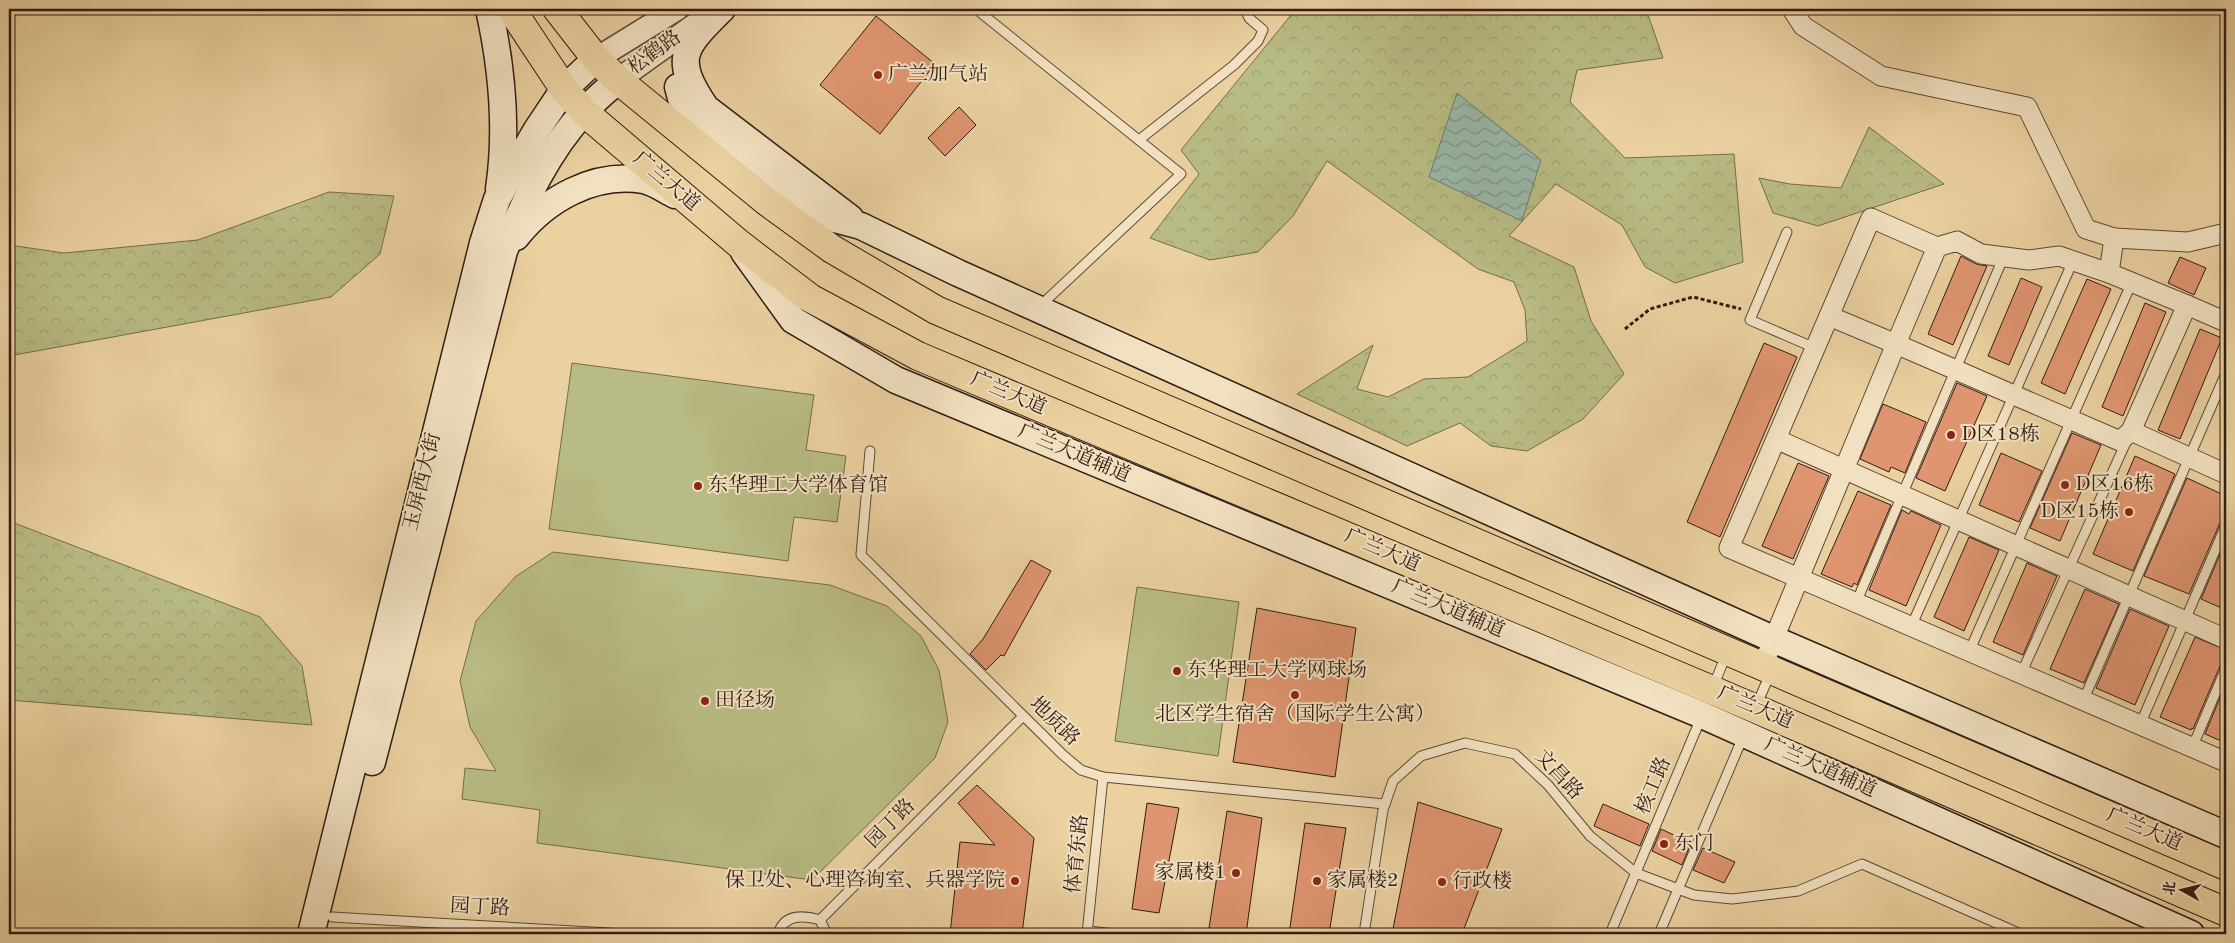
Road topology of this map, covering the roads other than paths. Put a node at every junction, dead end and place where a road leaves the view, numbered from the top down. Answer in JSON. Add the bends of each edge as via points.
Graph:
{"nodes":[{"id":1,"x":489,"y":9,"type":"edge"},
{"id":2,"x":511,"y":9,"type":"edge"},
{"id":3,"x":557,"y":9,"type":"edge"},
{"id":4,"x":677,"y":9,"type":"edge"},
{"id":5,"x":717,"y":9,"type":"edge"},
{"id":6,"x":722,"y":9,"type":"edge"},
{"id":7,"x":976,"y":9,"type":"edge"},
{"id":8,"x":1245,"y":9,"type":"edge"},
{"id":9,"x":1792,"y":9,"type":"edge"},
{"id":10,"x":693,"y":37,"type":"junction"},
{"id":11,"x":596,"y":59,"type":"junction"},
{"id":12,"x":618,"y":80,"type":"junction"},
{"id":13,"x":564,"y":89,"type":"junction"},
{"id":14,"x":584,"y":112,"type":"junction"},
{"id":15,"x":1139,"y":140,"type":"junction"},
{"id":16,"x":497,"y":199,"type":"junction"},
{"id":17,"x":688,"y":201,"type":"junction"},
{"id":18,"x":766,"y":201,"type":"junction"},
{"id":19,"x":797,"y":209,"type":"junction"},
{"id":20,"x":861,"y":226,"type":"junction"},
{"id":21,"x":1787,"y":232,"type":"dead end"},
{"id":22,"x":2226,"y":233,"type":"edge"},
{"id":23,"x":2114,"y":238,"type":"junction"},
{"id":24,"x":1937,"y":247,"type":"junction"},
{"id":25,"x":504,"y":251,"type":"junction"},
{"id":26,"x":2005,"y":255,"type":"junction"},
{"id":27,"x":2073,"y":261,"type":"junction"},
{"id":28,"x":2109,"y":274,"type":"junction"},
{"id":29,"x":2132,"y":282,"type":"junction"},
{"id":30,"x":2187,"y":305,"type":"junction"},
{"id":31,"x":1037,"y":309,"type":"junction"},
{"id":32,"x":1828,"y":316,"type":"junction"},
{"id":33,"x":2226,"y":322,"type":"edge"},
{"id":34,"x":1896,"y":344,"type":"junction"},
{"id":35,"x":1815,"y":348,"type":"junction"},
{"id":36,"x":1956,"y":370,"type":"junction"},
{"id":37,"x":2226,"y":374,"type":"edge"},
{"id":38,"x":2014,"y":395,"type":"junction"},
{"id":39,"x":2071,"y":420,"type":"junction"},
{"id":40,"x":2131,"y":431,"type":"junction"},
{"id":41,"x":1776,"y":439,"type":"junction"},
{"id":42,"x":870,"y":451,"type":"dead end"},
{"id":43,"x":2189,"y":458,"type":"junction"},
{"id":44,"x":1844,"y":468,"type":"junction"},
{"id":45,"x":2226,"y":474,"type":"edge"},
{"id":46,"x":1902,"y":494,"type":"junction"},
{"id":47,"x":1959,"y":519,"type":"junction"},
{"id":48,"x":2226,"y":525,"type":"edge"},
{"id":49,"x":2016,"y":545,"type":"junction"},
{"id":50,"x":2069,"y":568,"type":"junction"},
{"id":51,"x":1798,"y":578,"type":"junction"},
{"id":52,"x":2129,"y":596,"type":"junction"},
{"id":53,"x":1856,"y":603,"type":"junction"},
{"id":54,"x":2185,"y":620,"type":"junction"},
{"id":55,"x":1911,"y":627,"type":"junction"},
{"id":56,"x":1773,"y":639,"type":"junction"},
{"id":57,"x":2226,"y":639,"type":"edge"},
{"id":58,"x":1728,"y":650,"type":"junction"},
{"id":59,"x":1969,"y":652,"type":"junction"},
{"id":60,"x":1767,"y":667,"type":"junction"},
{"id":61,"x":2226,"y":668,"type":"edge"},
{"id":62,"x":2021,"y":674,"type":"junction"},
{"id":63,"x":2083,"y":701,"type":"junction"},
{"id":64,"x":1707,"y":703,"type":"junction"},
{"id":65,"x":1023,"y":716,"type":"junction"},
{"id":66,"x":1750,"y":721,"type":"junction"},
{"id":67,"x":2140,"y":726,"type":"junction"},
{"id":68,"x":2192,"y":748,"type":"junction"},
{"id":69,"x":2226,"y":762,"type":"edge"},
{"id":70,"x":1103,"y":777,"type":"junction"},
{"id":71,"x":1385,"y":804,"type":"junction"},
{"id":72,"x":2226,"y":835,"type":"edge"},
{"id":73,"x":2226,"y":866,"type":"edge"},
{"id":74,"x":1636,"y":873,"type":"junction"},
{"id":75,"x":1678,"y":889,"type":"junction"},
{"id":76,"x":2226,"y":912,"type":"edge"},
{"id":77,"x":820,"y":920,"type":"junction"},
{"id":78,"x":330,"y":925,"type":"edge"},
{"id":79,"x":1087,"y":933,"type":"edge"},
{"id":80,"x":311,"y":934,"type":"edge"},
{"id":81,"x":626,"y":934,"type":"edge"},
{"id":82,"x":778,"y":934,"type":"edge"},
{"id":83,"x":827,"y":934,"type":"edge"},
{"id":84,"x":1116,"y":934,"type":"edge"},
{"id":85,"x":1364,"y":934,"type":"edge"},
{"id":86,"x":1610,"y":934,"type":"edge"},
{"id":87,"x":1659,"y":934,"type":"edge"},
{"id":88,"x":2021,"y":934,"type":"edge"},
{"id":89,"x":2191,"y":934,"type":"edge"}],
"edges":[{"from":1,"to":16,"type":"main road","via":[[504,110]]},
{"from":2,"to":13,"type":"main road","name":"广兰大道"},
{"from":3,"to":11,"type":"main road","name":"广兰大道"},
{"from":4,"to":11,"type":"street","name":"松鹤路"},
{"from":5,"to":12,"type":"street","name":"松鹤路"},
{"from":6,"to":10,"type":"main road"},
{"from":7,"to":15,"type":"lane"},
{"from":8,"to":15,"type":"lane","via":[[1249,18],[1263,30],[1258,41],[1234,65]]},
{"from":9,"to":23,"type":"street","via":[[1804,26],[1881,76],[2027,107],[2086,230]]},
{"from":10,"to":19,"type":"main road","via":[[678,58],[676,76],[681,98],[694,123]]},
{"from":10,"to":20,"type":"main road","via":[[686,68],[692,86],[706,108]]},
{"from":11,"to":12,"type":"main road","name":"广兰大道"},
{"from":11,"to":13,"type":"main road","name":"玉屏西大街"},
{"from":12,"to":14,"type":"main road","name":"玉屏西大街"},
{"from":12,"to":18,"type":"main road","name":"广兰大道"},
{"from":13,"to":14,"type":"main road","name":"广兰大道"},
{"from":13,"to":16,"type":"main road","name":"玉屏西大街"},
{"from":14,"to":17,"type":"main road","name":"广兰大道"},
{"from":14,"to":25,"type":"main road","name":"玉屏西大街","via":[[555,150]]},
{"from":15,"to":31,"type":"lane","via":[[1182,174]]},
{"from":16,"to":80,"type":"main road","name":"玉屏西大街"},
{"from":17,"to":25,"type":"main road","via":[[645,180],[613,178],[578,188],[549,206],[526,224]]},
{"from":17,"to":64,"type":"main road","name":"广兰大道","via":[[810,298],[918,356]]},
{"from":18,"to":19,"type":"main road"},
{"from":18,"to":58,"type":"main road","name":"广兰大道","via":[[832,249],[936,310]]},
{"from":19,"to":20,"type":"main road"},
{"from":20,"to":31,"type":"main road"},
{"from":21,"to":35,"type":"lane","via":[[1750,320]]},
{"from":22,"to":23,"type":"street","via":[[2188,242]]},
{"from":23,"to":28,"type":"street"},
{"from":24,"to":26,"type":"street","via":[[1957,241],[1981,254]]},
{"from":24,"to":32,"type":"street","via":[[1871,218]]},
{"from":24,"to":34,"type":"street"},
{"from":25,"to":78,"type":"main road","name":"玉屏西大街"},
{"from":26,"to":27,"type":"street","via":[[2029,260],[2059,256]]},
{"from":26,"to":36,"type":"lane"},
{"from":27,"to":28,"type":"street"},
{"from":27,"to":38,"type":"lane"},
{"from":28,"to":29,"type":"street"},
{"from":29,"to":30,"type":"street"},
{"from":29,"to":39,"type":"lane"},
{"from":30,"to":33,"type":"street"},
{"from":30,"to":40,"type":"street"},
{"from":31,"to":56,"type":"main road"},
{"from":32,"to":34,"type":"street"},
{"from":32,"to":35,"type":"street"},
{"from":34,"to":36,"type":"street"},
{"from":34,"to":44,"type":"street"},
{"from":35,"to":41,"type":"street"},
{"from":36,"to":38,"type":"street"},
{"from":36,"to":46,"type":"lane"},
{"from":37,"to":43,"type":"lane"},
{"from":38,"to":39,"type":"street"},
{"from":38,"to":47,"type":"lane"},
{"from":39,"to":40,"type":"street","via":[[2120,442]]},
{"from":39,"to":49,"type":"lane"},
{"from":40,"to":43,"type":"street"},
{"from":40,"to":50,"type":"lane"},
{"from":41,"to":44,"type":"street"},
{"from":41,"to":51,"type":"street","via":[[1729,548]]},
{"from":42,"to":65,"type":"lane","name":"地质路","via":[[861,555]]},
{"from":43,"to":45,"type":"street"},
{"from":43,"to":52,"type":"lane"},
{"from":44,"to":46,"type":"street"},
{"from":44,"to":51,"type":"street"},
{"from":46,"to":47,"type":"street"},
{"from":46,"to":53,"type":"lane"},
{"from":47,"to":49,"type":"street"},
{"from":47,"to":55,"type":"lane"},
{"from":48,"to":54,"type":"lane"},
{"from":49,"to":50,"type":"street"},
{"from":49,"to":59,"type":"lane"},
{"from":50,"to":52,"type":"street"},
{"from":50,"to":62,"type":"lane"},
{"from":51,"to":53,"type":"street"},
{"from":51,"to":56,"type":"street"},
{"from":52,"to":54,"type":"street"},
{"from":52,"to":63,"type":"lane"},
{"from":53,"to":55,"type":"street"},
{"from":54,"to":57,"type":"street"},
{"from":54,"to":67,"type":"lane"},
{"from":55,"to":59,"type":"street"},
{"from":56,"to":60,"type":"street"},
{"from":56,"to":72,"type":"main road"},
{"from":58,"to":60,"type":"main road","name":"广兰大道"},
{"from":58,"to":64,"type":"lane","name":"核工路"},
{"from":59,"to":62,"type":"street"},
{"from":60,"to":66,"type":"lane"},
{"from":60,"to":73,"type":"main road","name":"广兰大道"},
{"from":61,"to":68,"type":"lane"},
{"from":62,"to":63,"type":"street"},
{"from":63,"to":67,"type":"street"},
{"from":64,"to":66,"type":"main road","name":"广兰大道"},
{"from":64,"to":74,"type":"lane","name":"核工路"},
{"from":65,"to":70,"type":"lane","name":"地质路","via":[[1081,770]]},
{"from":65,"to":77,"type":"lane","name":"园丁路"},
{"from":66,"to":75,"type":"lane"},
{"from":66,"to":76,"type":"main road","name":"广兰大道"},
{"from":66,"to":89,"type":"main road","name":"广兰大道辅道"},
{"from":67,"to":68,"type":"street"},
{"from":68,"to":69,"type":"street"},
{"from":70,"to":71,"type":"lane","name":"地质路"},
{"from":70,"to":79,"type":"lane","name":"体育东路"},
{"from":71,"to":74,"type":"lane","name":"文昌路","via":[[1393,781],[1421,756],[1465,743],[1515,754],[1548,785],[1590,836]]},
{"from":71,"to":85,"type":"lane","name":"文昌路"},
{"from":74,"to":75,"type":"lane","name":"文昌路"},
{"from":74,"to":86,"type":"lane","name":"核工路"},
{"from":75,"to":87,"type":"lane"},
{"from":75,"to":88,"type":"lane","name":"文昌路","via":[[1694,895],[1732,899],[1798,891],[1862,864]]},
{"from":77,"to":82,"type":"lane","via":[[807,916],[789,919],[780,927]]},
{"from":77,"to":83,"type":"lane"},
{"from":78,"to":81,"type":"lane","name":"园丁路"},
{"from":79,"to":84,"type":"lane"}]}
